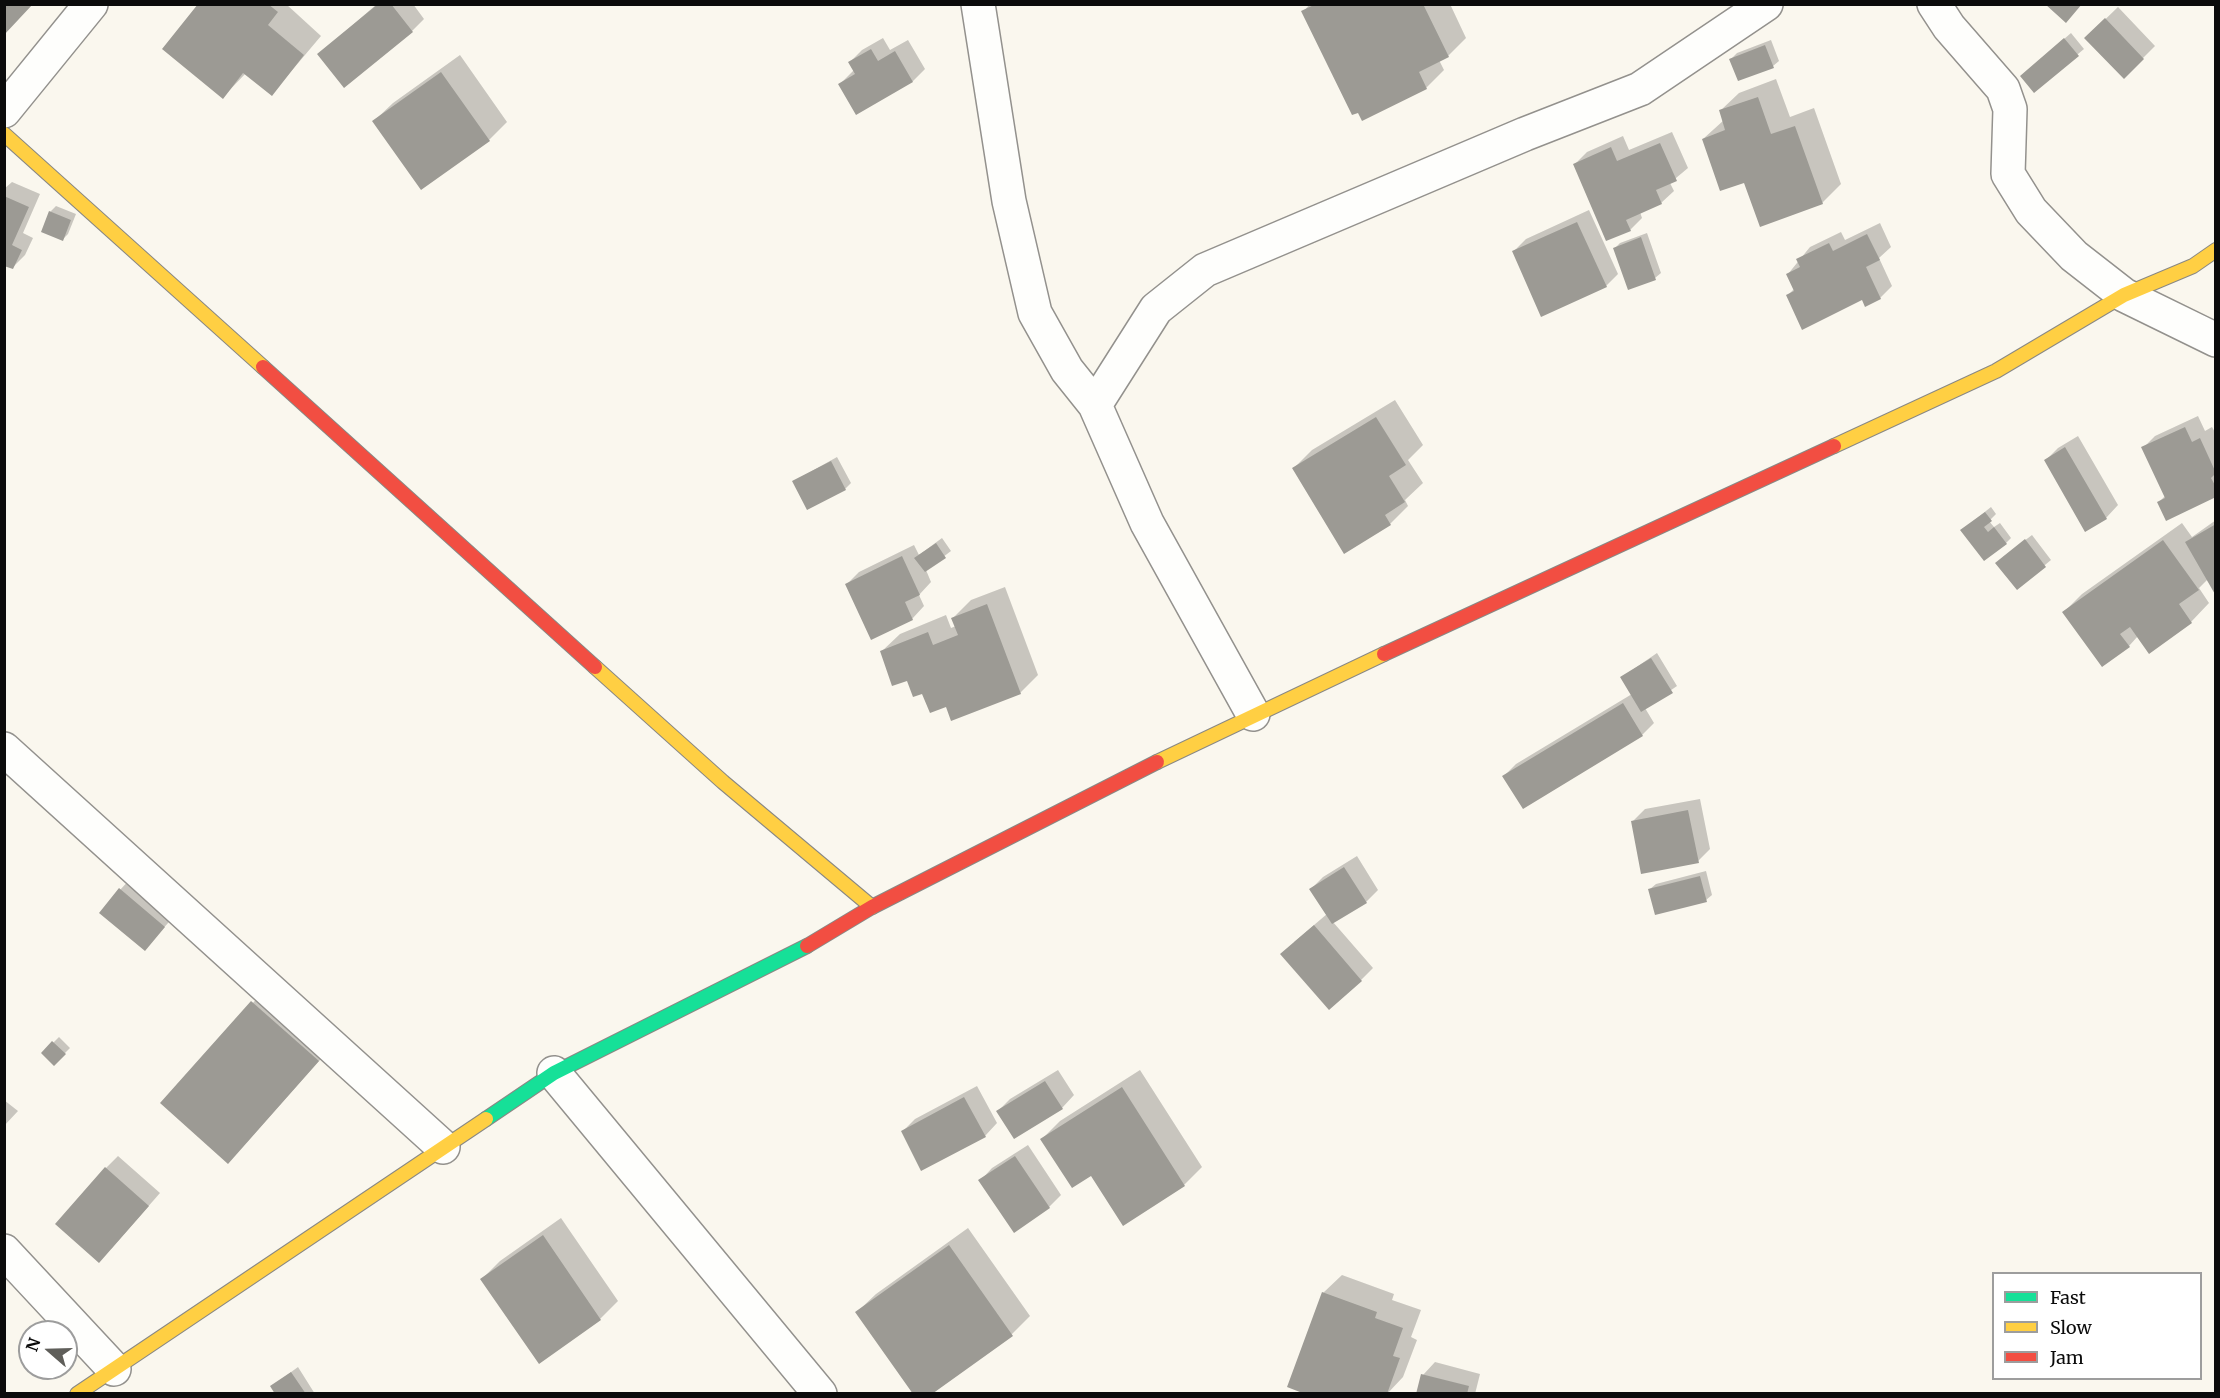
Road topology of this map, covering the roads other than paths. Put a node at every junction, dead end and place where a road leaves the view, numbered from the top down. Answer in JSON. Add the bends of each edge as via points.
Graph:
{"nodes":[{"id":1,"x":91,"y":4,"type":"edge"},
{"id":2,"x":978,"y":4,"type":"edge"},
{"id":3,"x":1766,"y":4,"type":"edge"},
{"id":4,"x":1934,"y":4,"type":"edge"},
{"id":5,"x":4,"y":111,"type":"edge"},
{"id":6,"x":4,"y":134,"type":"edge"},
{"id":7,"x":2216,"y":250,"type":"edge"},
{"id":8,"x":2124,"y":296,"type":"junction"},
{"id":9,"x":2216,"y":340,"type":"edge"},
{"id":10,"x":1095,"y":405,"type":"junction"},
{"id":11,"x":1253,"y":714,"type":"junction"},
{"id":12,"x":4,"y":749,"type":"edge"},
{"id":13,"x":872,"y":907,"type":"junction"},
{"id":14,"x":554,"y":1073,"type":"junction"},
{"id":15,"x":443,"y":1147,"type":"junction"},
{"id":16,"x":4,"y":1251,"type":"edge"},
{"id":17,"x":114,"y":1369,"type":"junction"},
{"id":18,"x":78,"y":1394,"type":"edge"},
{"id":19,"x":820,"y":1394,"type":"edge"}],
"edges":[{"from":1,"to":5,"type":"street"},
{"from":2,"to":10,"type":"street","via":[[1009,201],[1035,313],[1067,370]]},
{"from":3,"to":10,"type":"street","via":[[1640,89],[1205,270],[1156,309]]},
{"from":4,"to":8,"type":"street","via":[[2003,89],[2010,109],[2008,174],[2031,211],[2074,256]]},
{"from":6,"to":13,"type":"street","via":[[723,782]]},
{"from":7,"to":8,"type":"street","via":[[2193,266]]},
{"from":8,"to":9,"type":"street"},
{"from":8,"to":11,"type":"street","via":[[1996,371]]},
{"from":10,"to":11,"type":"street","via":[[1147,523]]},
{"from":11,"to":13,"type":"street"},
{"from":12,"to":15,"type":"street"},
{"from":13,"to":14,"type":"street","via":[[812,944]]},
{"from":14,"to":15,"type":"street"},
{"from":14,"to":19,"type":"street"},
{"from":15,"to":17,"type":"street"},
{"from":16,"to":17,"type":"street"},
{"from":17,"to":18,"type":"street"}]}
